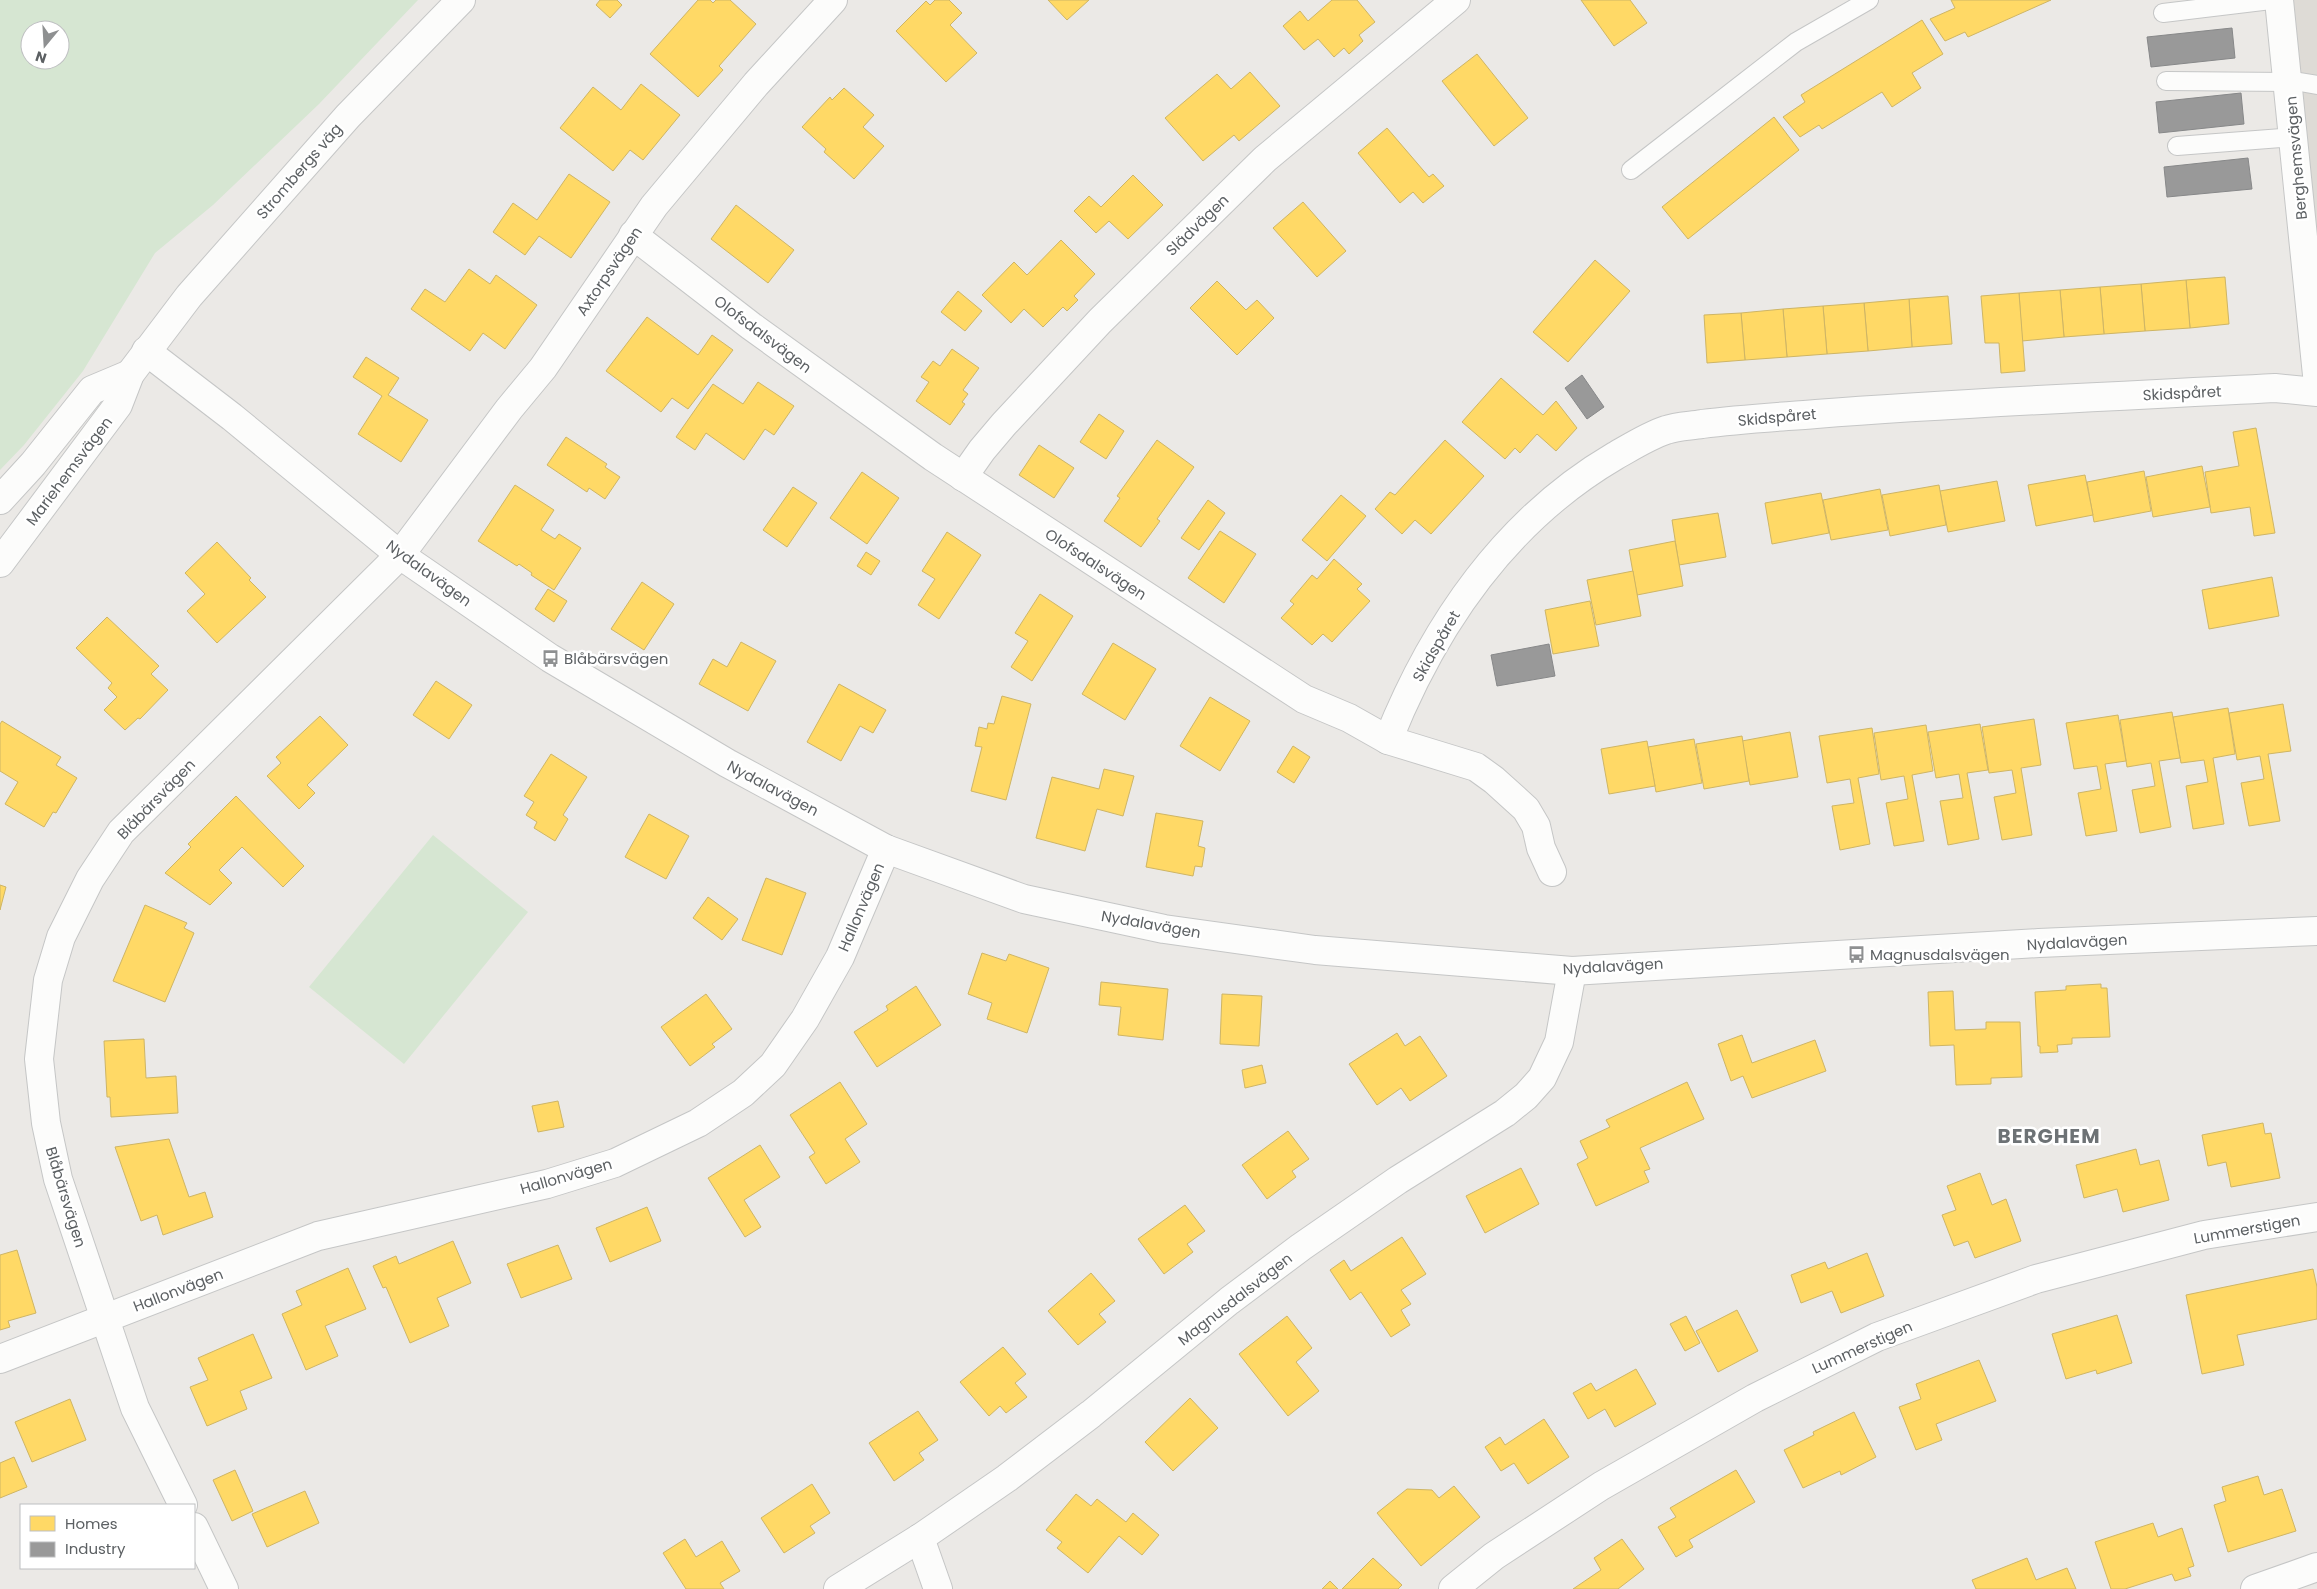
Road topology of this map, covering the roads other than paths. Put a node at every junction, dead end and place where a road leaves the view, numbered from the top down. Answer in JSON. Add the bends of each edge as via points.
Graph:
{"nodes":[{"id":1,"x":461,"y":0,"type":"edge"},
{"id":2,"x":833,"y":0,"type":"edge"},
{"id":3,"x":1456,"y":0,"type":"edge"},
{"id":4,"x":1869,"y":0,"type":"edge"},
{"id":5,"x":2271,"y":0,"type":"edge"},
{"id":6,"x":2279,"y":0,"type":"edge"},
{"id":7,"x":2163,"y":13,"type":"dead end"},
{"id":8,"x":2166,"y":81,"type":"dead end"},
{"id":9,"x":2289,"y":83,"type":"junction"},
{"id":10,"x":2317,"y":85,"type":"edge"},
{"id":11,"x":2294,"y":137,"type":"junction"},
{"id":12,"x":2177,"y":146,"type":"dead end"},
{"id":13,"x":1631,"y":170,"type":"dead end"},
{"id":14,"x":633,"y":235,"type":"junction"},
{"id":15,"x":146,"y":351,"type":"junction"},
{"id":16,"x":130,"y":374,"type":"junction"},
{"id":17,"x":2317,"y":375,"type":"edge"},
{"id":18,"x":2317,"y":392,"type":"edge"},
{"id":19,"x":964,"y":477,"type":"junction"},
{"id":20,"x":0,"y":500,"type":"edge"},
{"id":21,"x":400,"y":555,"type":"junction"},
{"id":22,"x":0,"y":563,"type":"edge"},
{"id":23,"x":1388,"y":740,"type":"junction"},
{"id":24,"x":886,"y":849,"type":"junction"},
{"id":25,"x":1552,"y":872,"type":"dead end"},
{"id":26,"x":2317,"y":931,"type":"edge"},
{"id":27,"x":1572,"y":971,"type":"junction"},
{"id":28,"x":2317,"y":1217,"type":"edge"},
{"id":29,"x":106,"y":1318,"type":"junction"},
{"id":30,"x":0,"y":1359,"type":"edge"},
{"id":31,"x":183,"y":1504,"type":"edge"},
{"id":32,"x":195,"y":1529,"type":"edge"},
{"id":33,"x":920,"y":1538,"type":"junction"},
{"id":34,"x":2317,"y":1567,"type":"edge"},
{"id":35,"x":224,"y":1589,"type":"edge"},
{"id":36,"x":838,"y":1589,"type":"edge"},
{"id":37,"x":938,"y":1589,"type":"edge"},
{"id":38,"x":1453,"y":1589,"type":"edge"},
{"id":39,"x":2255,"y":1589,"type":"edge"}],
"edges":[{"from":1,"to":15,"type":"street","name":"Strombergs väg","via":[[348,116],[189,296]]},
{"from":2,"to":14,"type":"street","name":"Axtorpsvägen","via":[[708,139]]},
{"from":3,"to":19,"type":"street","name":"Slädvägen","via":[[1265,159],[1100,321],[1004,424]]},
{"from":4,"to":13,"type":"lane","via":[[1796,42]]},
{"from":5,"to":7,"type":"lane"},
{"from":6,"to":9,"type":"street","name":"Berghemsvägen"},
{"from":8,"to":9,"type":"lane"},
{"from":9,"to":10,"type":"lane"},
{"from":9,"to":11,"type":"street","name":"Berghemsvägen"},
{"from":11,"to":12,"type":"lane"},
{"from":11,"to":17,"type":"street","name":"Berghemsvägen"},
{"from":14,"to":19,"type":"street","name":"Olofsdalsvägen","via":[[774,344]]},
{"from":14,"to":21,"type":"street","name":"Axtorpsvägen","via":[[543,368],[503,416]]},
{"from":15,"to":16,"type":"street","name":"Mariehemsvägen"},
{"from":15,"to":21,"type":"street","name":"Nydalavägen","via":[[232,416]]},
{"from":16,"to":20,"type":"street","name":"Mariehemsvägen","via":[[92,390]]},
{"from":16,"to":22,"type":"street","name":"Mariehemsvägen","via":[[118,405]]},
{"from":18,"to":23,"type":"street","name":"Skidspåret","via":[[2276,388],[1906,408],[1714,422],[1668,429],[1640,442],[1564,489],[1508,540],[1440,634],[1404,701]]},
{"from":19,"to":23,"type":"street","name":"Olofsdalsvägen","via":[[1304,699]]},
{"from":21,"to":24,"type":"street","name":"Nydalavägen","via":[[596,686],[727,763]]},
{"from":21,"to":29,"type":"street","name":"Blåbärsvägen","via":[[121,832],[90,879],[61,937],[48,980],[39,1059],[46,1122],[58,1179]]},
{"from":23,"to":25,"type":"street","name":"Olofsdalsvägen","via":[[1476,767],[1494,780],[1526,809],[1536,826],[1541,848]]},
{"from":24,"to":27,"type":"street","name":"Nydalavägen","via":[[1024,898],[1164,929],[1315,950]]},
{"from":24,"to":29,"type":"street","name":"Hallonvägen","via":[[840,957],[805,1019],[773,1065],[743,1094],[698,1123],[615,1163],[547,1184],[318,1236]]},
{"from":26,"to":27,"type":"street","name":"Nydalavägen","via":[[2020,944]]},
{"from":27,"to":33,"type":"street","name":"Magnusdalsvägen","via":[[1558,1042],[1542,1078],[1526,1096],[1301,1247],[1053,1443]]},
{"from":28,"to":38,"type":"street","name":"Lummerstigen","via":[[2204,1235],[2036,1278],[1876,1337],[1755,1398],[1601,1486],[1494,1556]]},
{"from":29,"to":30,"type":"street","name":"Hallonvägen"},
{"from":29,"to":31,"type":"street","name":"Blåbärsvägen","via":[[135,1408]]},
{"from":32,"to":35,"type":"street"},
{"from":33,"to":36,"type":"street","name":"Magnusdalsvägen"},
{"from":33,"to":37,"type":"street"},
{"from":34,"to":39,"type":"street"}]}
